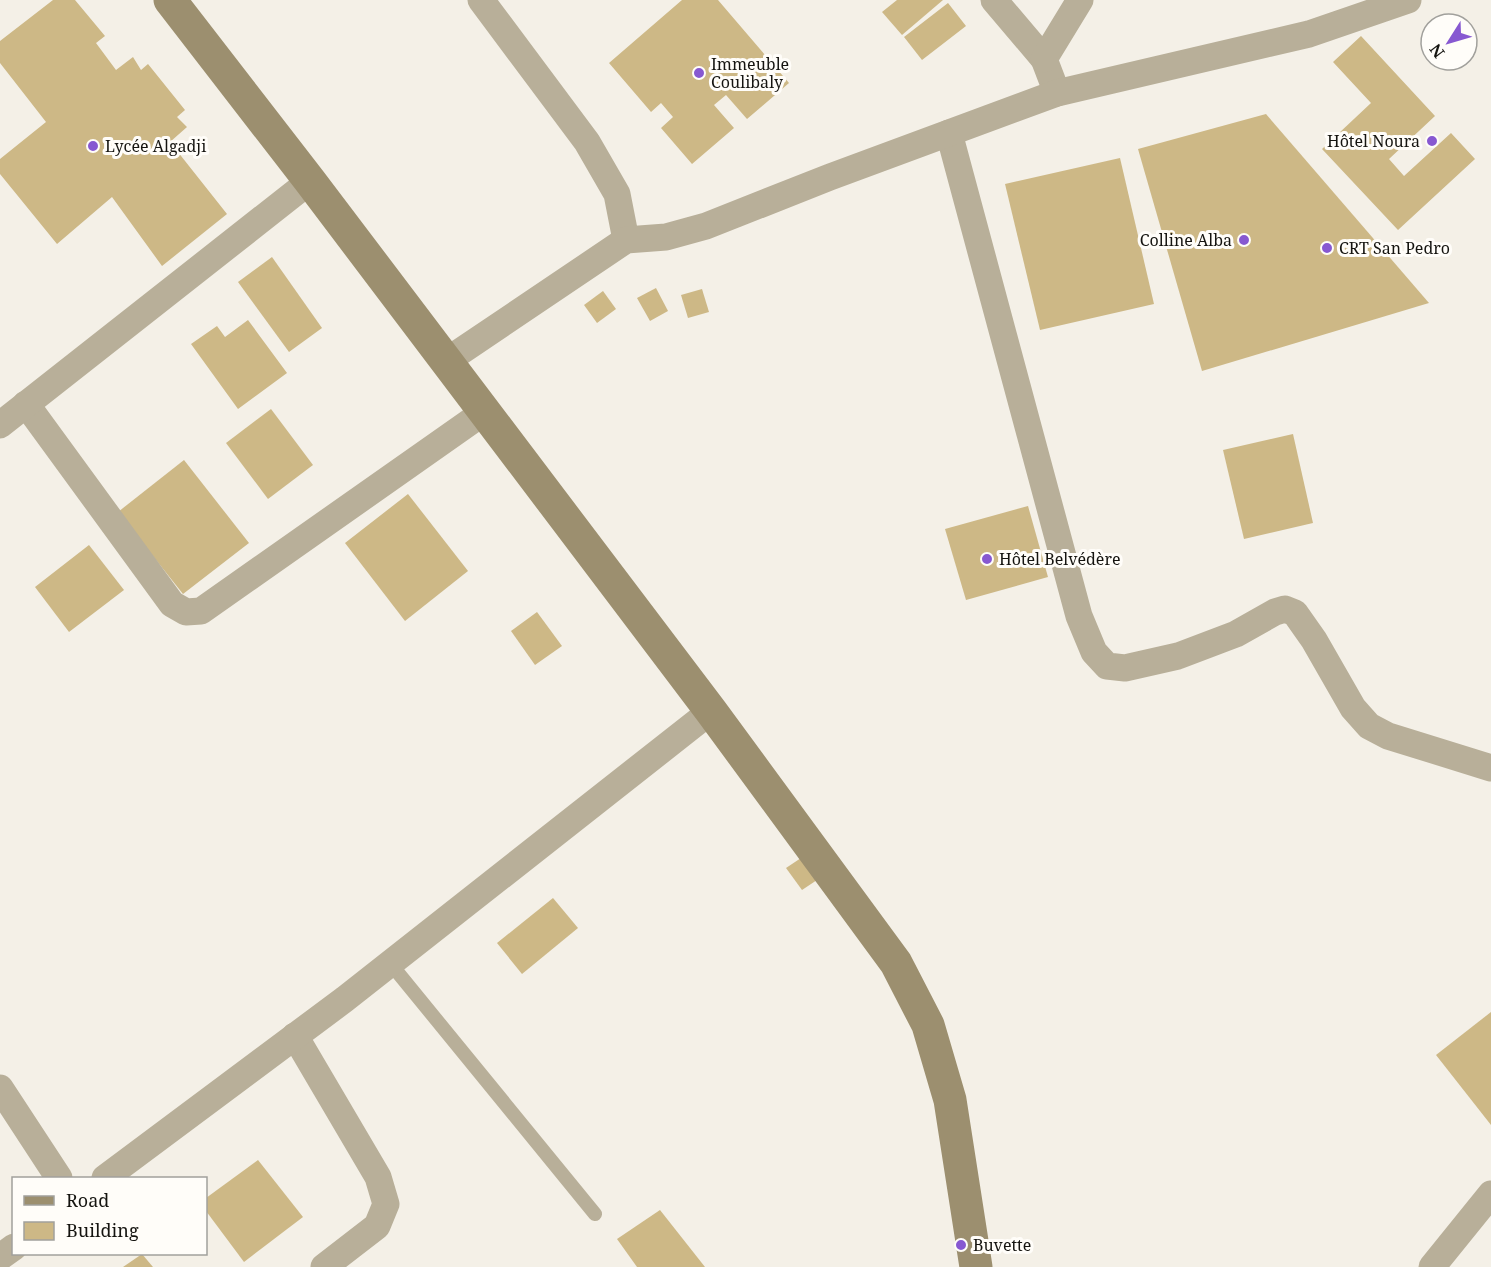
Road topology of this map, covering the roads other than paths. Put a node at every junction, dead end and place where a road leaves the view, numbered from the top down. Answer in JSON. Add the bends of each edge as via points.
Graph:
{"nodes":[{"id":1,"x":170,"y":0,"type":"edge"},
{"id":2,"x":481,"y":0,"type":"edge"},
{"id":3,"x":994,"y":0,"type":"edge"},
{"id":4,"x":1080,"y":0,"type":"edge"},
{"id":5,"x":1408,"y":0,"type":"edge"},
{"id":6,"x":1044,"y":59,"type":"junction"},
{"id":7,"x":1057,"y":93,"type":"junction"},
{"id":8,"x":949,"y":133,"type":"junction"},
{"id":9,"x":310,"y":181,"type":"junction"},
{"id":10,"x":626,"y":240,"type":"junction"},
{"id":11,"x":445,"y":362,"type":"junction"},
{"id":12,"x":26,"y":404,"type":"junction"},
{"id":13,"x":484,"y":412,"type":"junction"},
{"id":14,"x":0,"y":425,"type":"edge"},
{"id":15,"x":711,"y":711,"type":"junction"},
{"id":16,"x":1491,"y":768,"type":"edge"},
{"id":17,"x":390,"y":963,"type":"junction"},
{"id":18,"x":295,"y":1036,"type":"junction"},
{"id":19,"x":0,"y":1088,"type":"edge"},
{"id":20,"x":58,"y":1177,"type":"edge"},
{"id":21,"x":108,"y":1177,"type":"edge"},
{"id":22,"x":1491,"y":1194,"type":"edge"},
{"id":23,"x":595,"y":1214,"type":"dead end"},
{"id":24,"x":324,"y":1267,"type":"edge"},
{"id":25,"x":976,"y":1267,"type":"edge"},
{"id":26,"x":1432,"y":1267,"type":"edge"}],
"edges":[{"from":1,"to":9,"type":"street"},
{"from":2,"to":10,"type":"street","via":[[587,142],[617,194]]},
{"from":3,"to":6,"type":"street"},
{"from":4,"to":6,"type":"street"},
{"from":5,"to":7,"type":"street","via":[[1309,34]]},
{"from":6,"to":7,"type":"street"},
{"from":7,"to":8,"type":"street"},
{"from":8,"to":10,"type":"street","via":[[706,226],[666,237]]},
{"from":8,"to":16,"type":"street","via":[[1079,616],[1094,652],[1107,666],[1146,664],[1236,634],[1285,609],[1295,613],[1353,708],[1369,726],[1388,736]]},
{"from":9,"to":11,"type":"street"},
{"from":9,"to":12,"type":"street"},
{"from":10,"to":11,"type":"street"},
{"from":11,"to":13,"type":"street"},
{"from":12,"to":13,"type":"street","via":[[172,604],[186,612],[201,611]]},
{"from":12,"to":14,"type":"street"},
{"from":13,"to":15,"type":"street"},
{"from":15,"to":17,"type":"street"},
{"from":15,"to":25,"type":"street","via":[[896,963],[928,1025],[950,1100]]},
{"from":17,"to":18,"type":"street"},
{"from":17,"to":23,"type":"lane"},
{"from":18,"to":21,"type":"street"},
{"from":18,"to":24,"type":"street","via":[[378,1177],[386,1204],[377,1226]]},
{"from":19,"to":20,"type":"street"},
{"from":22,"to":26,"type":"street"}]}
